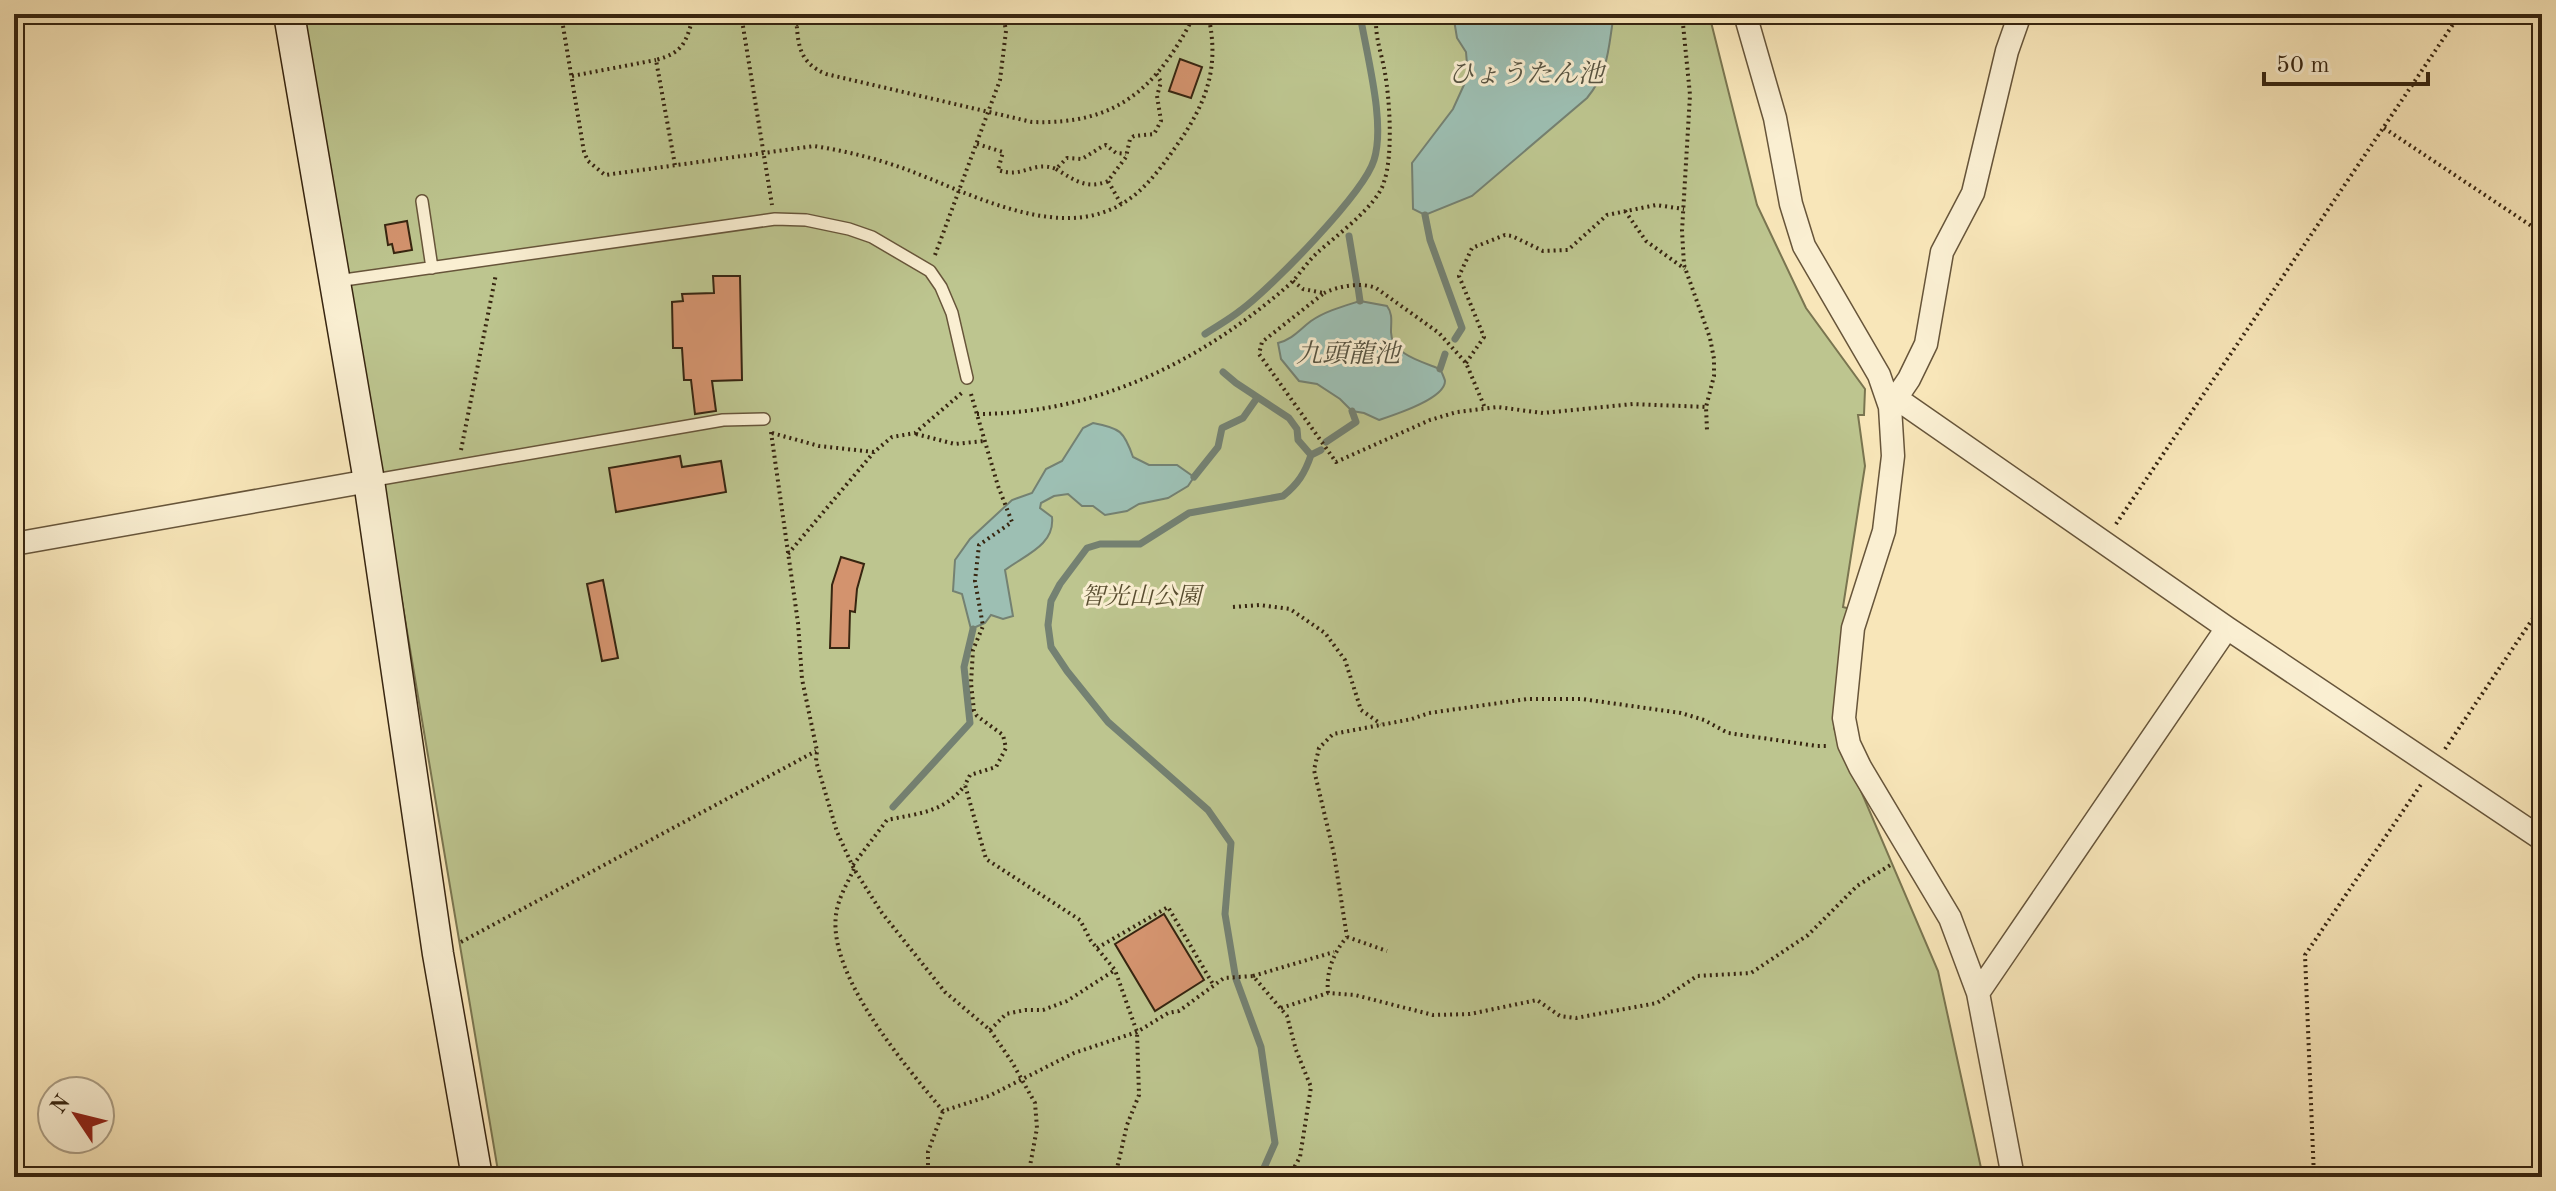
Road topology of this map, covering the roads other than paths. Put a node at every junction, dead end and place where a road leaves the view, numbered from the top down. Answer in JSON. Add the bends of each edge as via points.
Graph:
{"nodes":[{"id":1,"x":289,"y":14,"type":"edge"},
{"id":2,"x":1745,"y":14,"type":"edge"},
{"id":3,"x":2020,"y":14,"type":"edge"},
{"id":4,"x":422,"y":201,"type":"dead end"},
{"id":5,"x":432,"y":268,"type":"junction"},
{"id":6,"x":335,"y":281,"type":"junction"},
{"id":7,"x":967,"y":378,"type":"dead end"},
{"id":8,"x":1893,"y":402,"type":"junction"},
{"id":9,"x":764,"y":419,"type":"road end"},
{"id":10,"x":369,"y":481,"type":"junction"},
{"id":11,"x":14,"y":544,"type":"edge"},
{"id":12,"x":2227,"y":628,"type":"junction"},
{"id":13,"x":2542,"y":839,"type":"edge"},
{"id":14,"x":1978,"y":993,"type":"junction"},
{"id":15,"x":477,"y":1177,"type":"edge"},
{"id":16,"x":2013,"y":1177,"type":"edge"}],
"edges":[{"from":1,"to":6,"type":"street"},
{"from":2,"to":8,"type":"street","via":[[1804,246]]},
{"from":3,"to":8,"type":"street","via":[[1973,193],[1942,252],[1926,344]]},
{"from":4,"to":5,"type":"lane"},
{"from":5,"to":6,"type":"lane"},
{"from":5,"to":7,"type":"lane","via":[[775,219],[806,220],[872,237],[930,271],[952,313]]},
{"from":6,"to":10,"type":"street"},
{"from":8,"to":12,"type":"street"},
{"from":8,"to":14,"type":"street","via":[[1884,531],[1853,628],[1844,718],[1849,744],[1950,918]]},
{"from":9,"to":10,"type":"lane","via":[[723,420]]},
{"from":10,"to":11,"type":"street"},
{"from":10,"to":15,"type":"street","via":[[438,954]]},
{"from":12,"to":13,"type":"street"},
{"from":12,"to":14,"type":"street"},
{"from":14,"to":16,"type":"street"}]}
